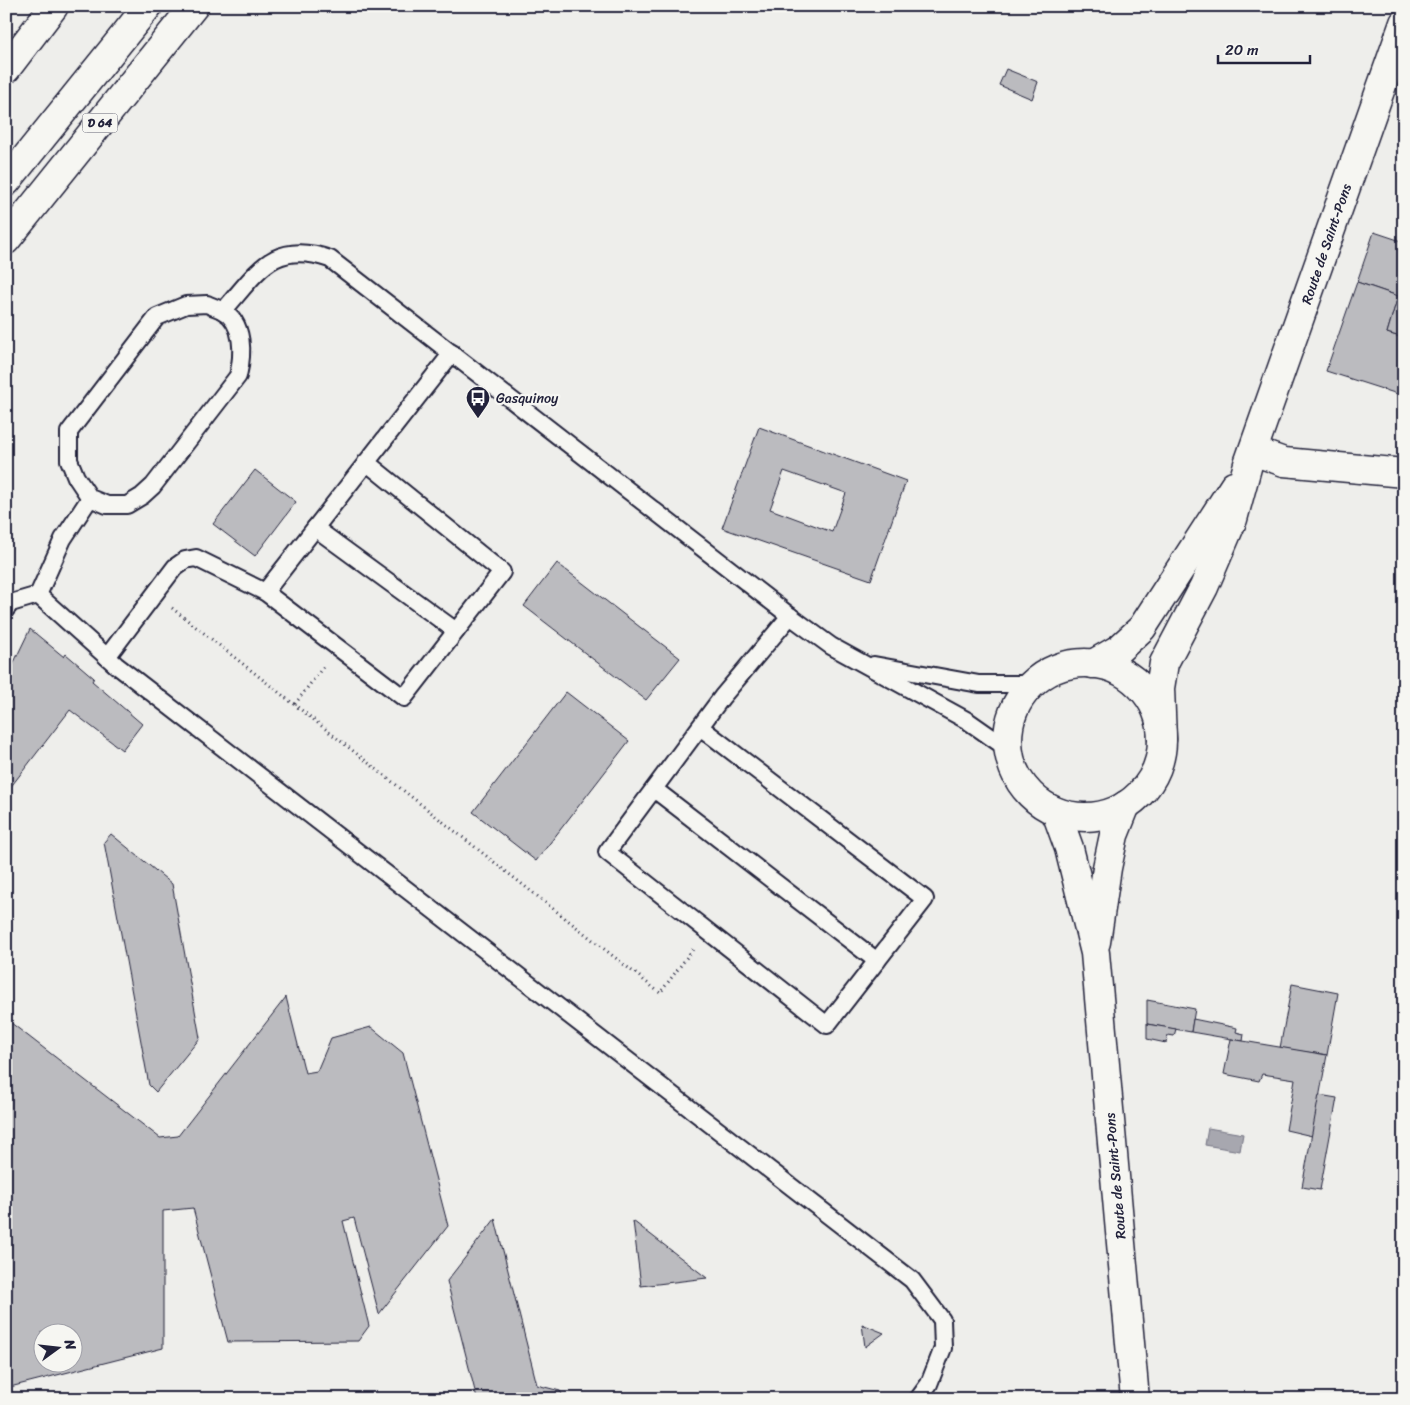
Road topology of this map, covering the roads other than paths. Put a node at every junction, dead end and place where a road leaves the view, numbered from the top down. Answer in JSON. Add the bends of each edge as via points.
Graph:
{"nodes":[{"id":1,"x":54,"y":6,"type":"edge"},
{"id":2,"x":148,"y":6,"type":"edge"},
{"id":3,"x":194,"y":6,"type":"edge"},
{"id":4,"x":1404,"y":23,"type":"edge"},
{"id":5,"x":6,"y":69,"type":"edge"},
{"id":6,"x":6,"y":182,"type":"edge"},
{"id":7,"x":6,"y":240,"type":"edge"},
{"id":8,"x":223,"y":311,"type":"junction"},
{"id":9,"x":452,"y":353,"type":"junction"},
{"id":10,"x":1251,"y":458,"type":"junction"},
{"id":11,"x":366,"y":462,"type":"junction"},
{"id":12,"x":1404,"y":473,"type":"edge"},
{"id":13,"x":90,"y":498,"type":"junction"},
{"id":14,"x":315,"y":528,"type":"junction"},
{"id":15,"x":265,"y":592,"type":"junction"},
{"id":16,"x":38,"y":595,"type":"junction"},
{"id":17,"x":6,"y":609,"type":"edge"},
{"id":18,"x":790,"y":616,"type":"junction"},
{"id":19,"x":456,"y":631,"type":"junction"},
{"id":20,"x":107,"y":657,"type":"junction"},
{"id":21,"x":862,"y":663,"type":"junction"},
{"id":22,"x":1093,"y":664,"type":"junction"},
{"id":23,"x":1032,"y":684,"type":"junction"},
{"id":24,"x":700,"y":727,"type":"junction"},
{"id":25,"x":1162,"y":739,"type":"junction"},
{"id":26,"x":1008,"y":749,"type":"junction"},
{"id":27,"x":654,"y":789,"type":"junction"},
{"id":28,"x":1126,"y":805,"type":"junction"},
{"id":29,"x":1056,"y":812,"type":"junction"},
{"id":30,"x":1095,"y":953,"type":"junction"},
{"id":31,"x":877,"y":961,"type":"junction"},
{"id":32,"x":918,"y":1399,"type":"edge"},
{"id":33,"x":1135,"y":1399,"type":"edge"}],
"edges":[{"from":1,"to":5,"type":"main road"},
{"from":2,"to":6,"type":"main road","number":"D 64"},
{"from":3,"to":7,"type":"main road","number":"D 64"},
{"from":4,"to":10,"type":"main road","name":"Route de Saint-Pons"},
{"from":8,"to":9,"type":"lane","via":[[275,258],[290,252],[313,253],[330,259]]},
{"from":8,"to":13,"type":"lane","via":[[231,318],[242,344],[238,376],[142,496],[127,505],[107,505]]},
{"from":8,"to":13,"type":"lane","via":[[207,304],[186,305],[157,317],[69,432],[69,460],[76,478]]},
{"from":9,"to":11,"type":"lane"},
{"from":9,"to":18,"type":"lane"},
{"from":10,"to":12,"type":"main road"},
{"from":10,"to":22,"type":"main road","name":"Route de Saint-Pons","via":[[1142,628],[1118,649]]},
{"from":10,"to":25,"type":"main road","name":"Route de Saint-Pons","via":[[1234,519],[1204,587],[1164,663],[1160,688]]},
{"from":11,"to":14,"type":"lane"},
{"from":11,"to":19,"type":"lane","via":[[502,572]]},
{"from":13,"to":16,"type":"lane","via":[[63,539]]},
{"from":14,"to":15,"type":"lane"},
{"from":14,"to":19,"type":"lane"},
{"from":15,"to":19,"type":"lane","via":[[404,698]]},
{"from":15,"to":20,"type":"lane","via":[[196,558],[185,560],[175,567]]},
{"from":16,"to":17,"type":"lane","via":[[11,603]]},
{"from":16,"to":20,"type":"lane"},
{"from":18,"to":21,"type":"lane","via":[[831,646]]},
{"from":18,"to":24,"type":"lane"},
{"from":20,"to":32,"type":"lane","via":[[912,1280],[942,1320],[943,1348],[929,1384]]},
{"from":21,"to":23,"type":"lane","via":[[979,684]]},
{"from":21,"to":26,"type":"lane","via":[[968,721]]},
{"from":22,"to":23,"type":"main road","via":[[1060,667]]},
{"from":22,"to":25,"type":"main road","via":[[1127,676],[1141,688],[1152,703]]},
{"from":23,"to":26,"type":"main road","via":[[1012,714]]},
{"from":24,"to":27,"type":"lane"},
{"from":24,"to":31,"type":"lane","via":[[925,899]]},
{"from":25,"to":28,"type":"main road","via":[[1153,777]]},
{"from":26,"to":29,"type":"main road","via":[[1011,763],[1024,787],[1044,806]]},
{"from":27,"to":31,"type":"lane"},
{"from":27,"to":31,"type":"lane","via":[[607,852],[827,1026]]},
{"from":28,"to":29,"type":"main road","via":[[1092,817]]},
{"from":28,"to":30,"type":"main road","name":"Route de Saint-Pons","via":[[1106,868]]},
{"from":29,"to":30,"type":"main road","name":"Route de Saint-Pons","via":[[1069,848]]},
{"from":30,"to":33,"type":"main road","name":"Route de Saint-Pons"}]}
